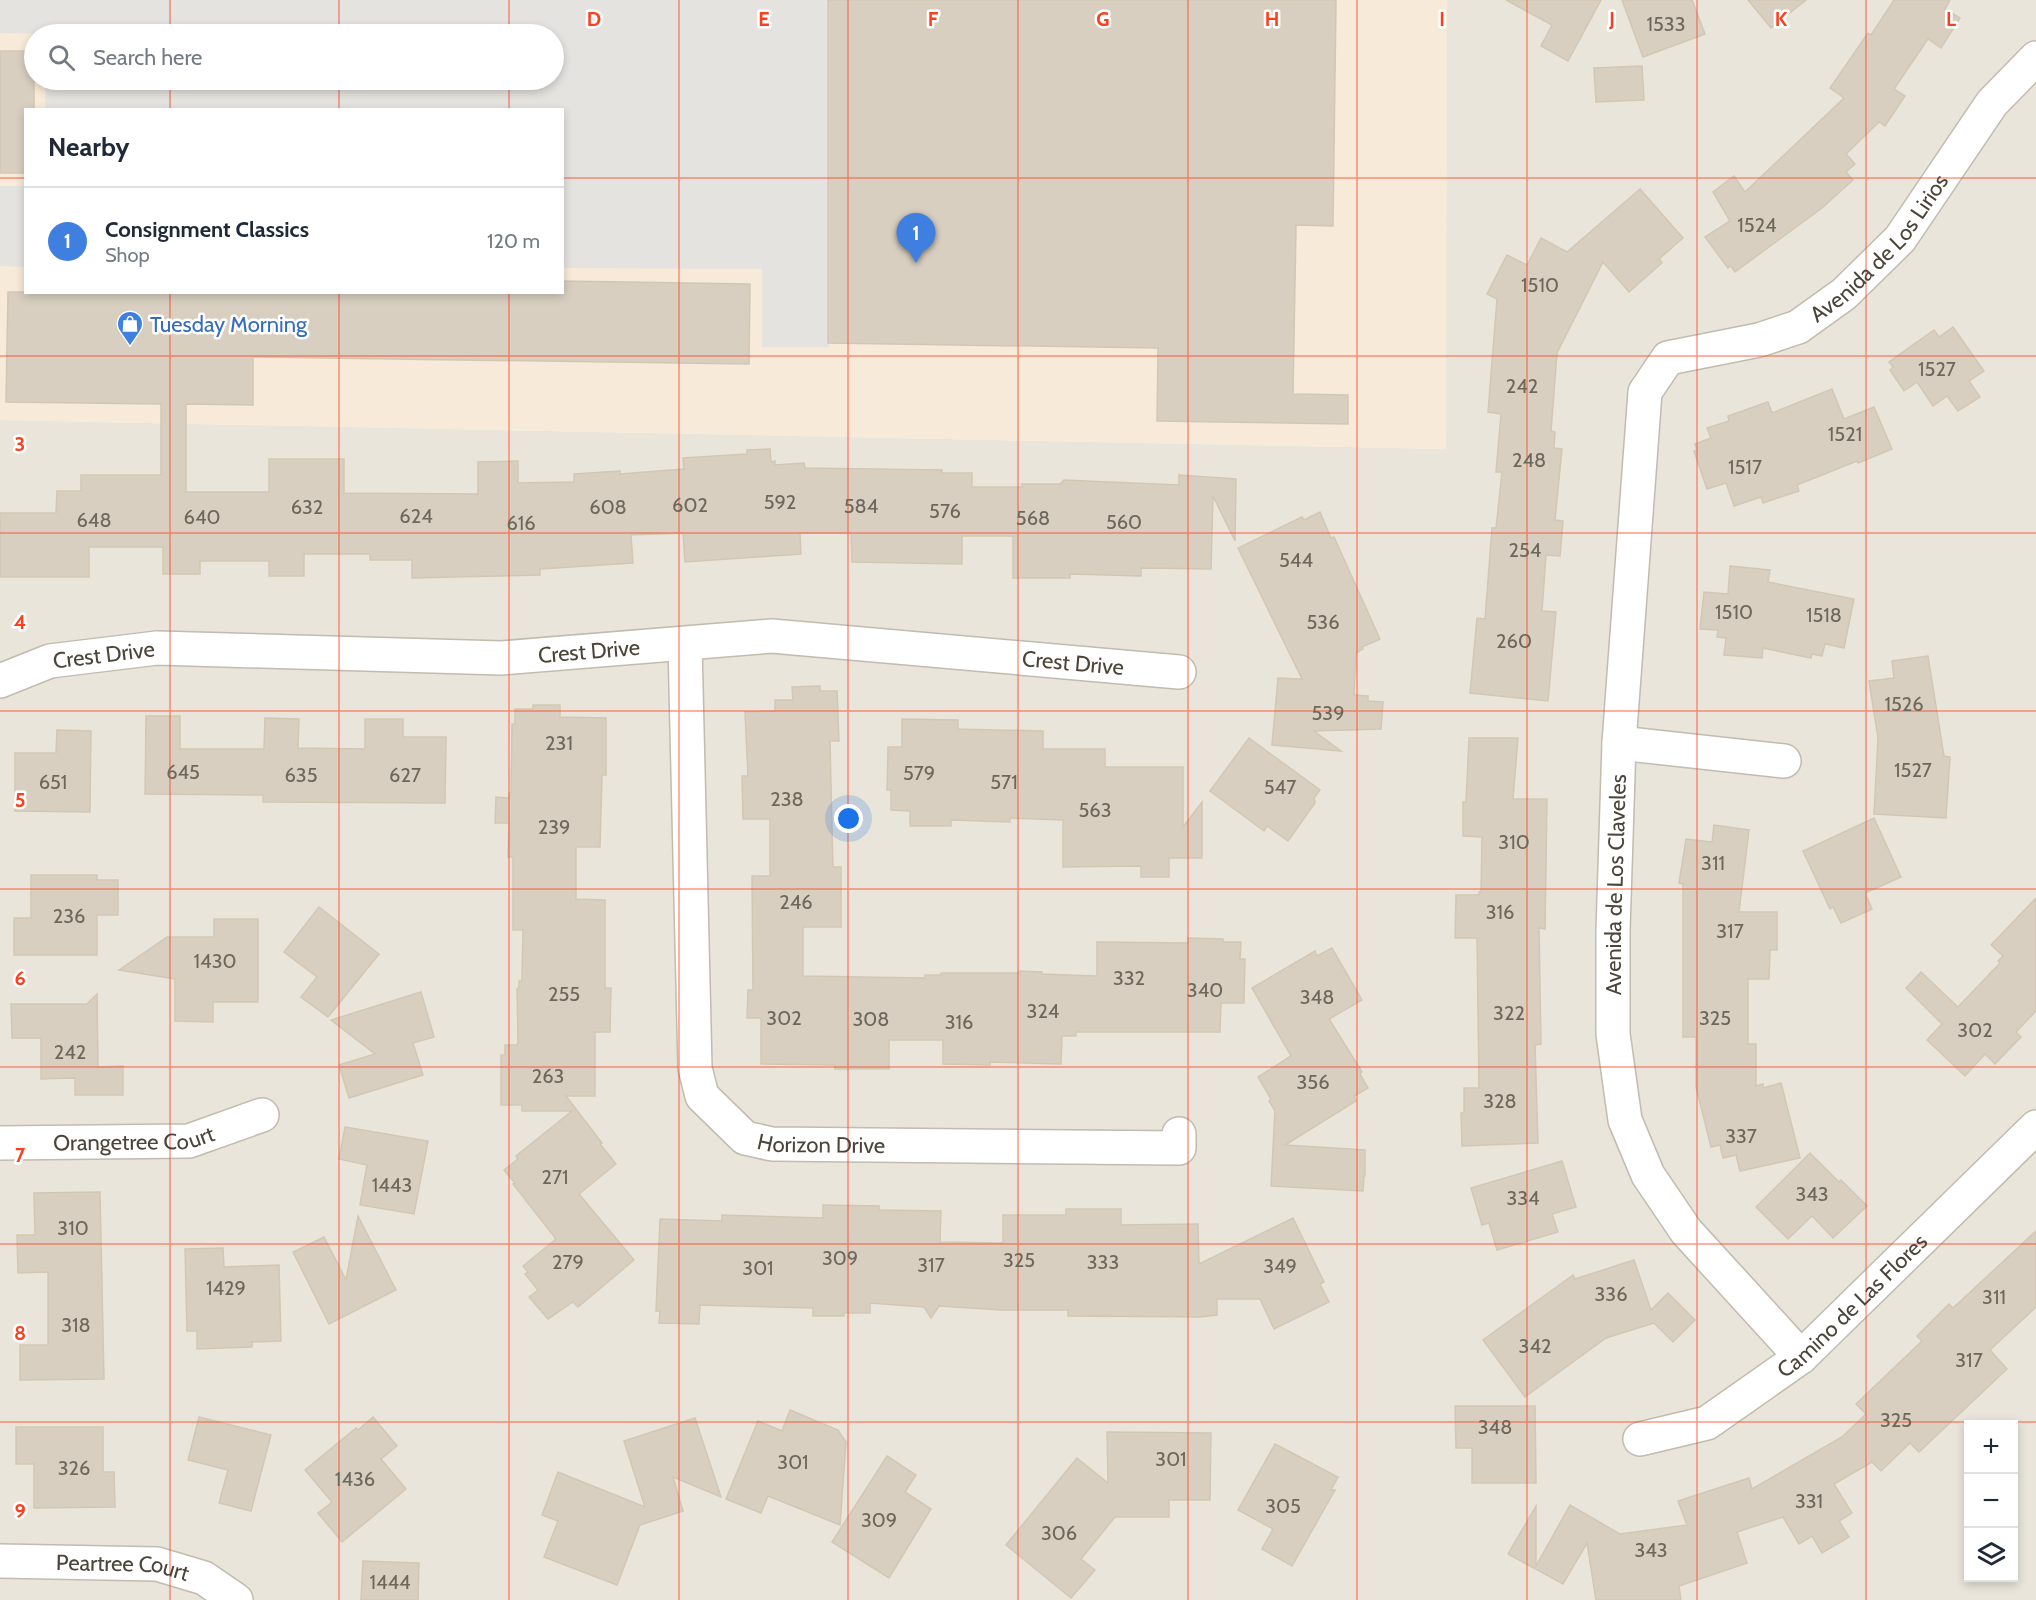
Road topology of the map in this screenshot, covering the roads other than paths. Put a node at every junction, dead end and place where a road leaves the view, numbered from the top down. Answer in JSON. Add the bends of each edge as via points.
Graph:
{"nodes":[{"id":1,"x":2036,"y":58,"type":"edge"},
{"id":2,"x":1668,"y":358,"type":"joint"},
{"id":3,"x":685,"y":644,"type":"junction"},
{"id":4,"x":1179,"y":672,"type":"dead end"},
{"id":5,"x":0,"y":681,"type":"edge"},
{"id":6,"x":1619,"y":743,"type":"junction"},
{"id":7,"x":1784,"y":761,"type":"dead end"},
{"id":8,"x":261,"y":1115,"type":"dead end"},
{"id":9,"x":2036,"y":1127,"type":"edge"},
{"id":10,"x":1179,"y":1134,"type":"dead end"},
{"id":11,"x":0,"y":1143,"type":"edge"},
{"id":12,"x":1801,"y":1357,"type":"junction"},
{"id":13,"x":1640,"y":1439,"type":"dead end"},
{"id":14,"x":0,"y":1561,"type":"edge"},
{"id":15,"x":236,"y":1600,"type":"edge"}],
"edges":[{"from":1,"to":2,"type":"street","name":"Avenida de Los Lirios","via":[[1992,103],[1900,239],[1844,294],[1798,327],[1759,340]]},
{"from":2,"to":6,"type":"street","name":"Avenida de Los Claveles","via":[[1645,392]]},
{"from":3,"to":4,"type":"street","name":"Crest Drive","via":[[772,636]]},
{"from":3,"to":5,"type":"street","name":"Crest Drive","via":[[501,658],[157,648],[50,661]]},
{"from":3,"to":10,"type":"street","name":"Horizon Drive","via":[[695,1068],[702,1096],[745,1138],[772,1144],[1179,1148]]},
{"from":6,"to":7,"type":"street"},
{"from":6,"to":12,"type":"street","name":"Avenida de Los Claveles","via":[[1613,1034],[1625,1120],[1648,1175],[1686,1231]]},
{"from":8,"to":11,"type":"street","name":"Orangetree Court","via":[[189,1141]]},
{"from":9,"to":12,"type":"street","name":"Camino de Las Flores"},
{"from":12,"to":13,"type":"street","name":"Camino de Las Flores","via":[[1707,1423]]},
{"from":14,"to":15,"type":"street","name":"Peartree Court","via":[[157,1564],[204,1578]]}]}
